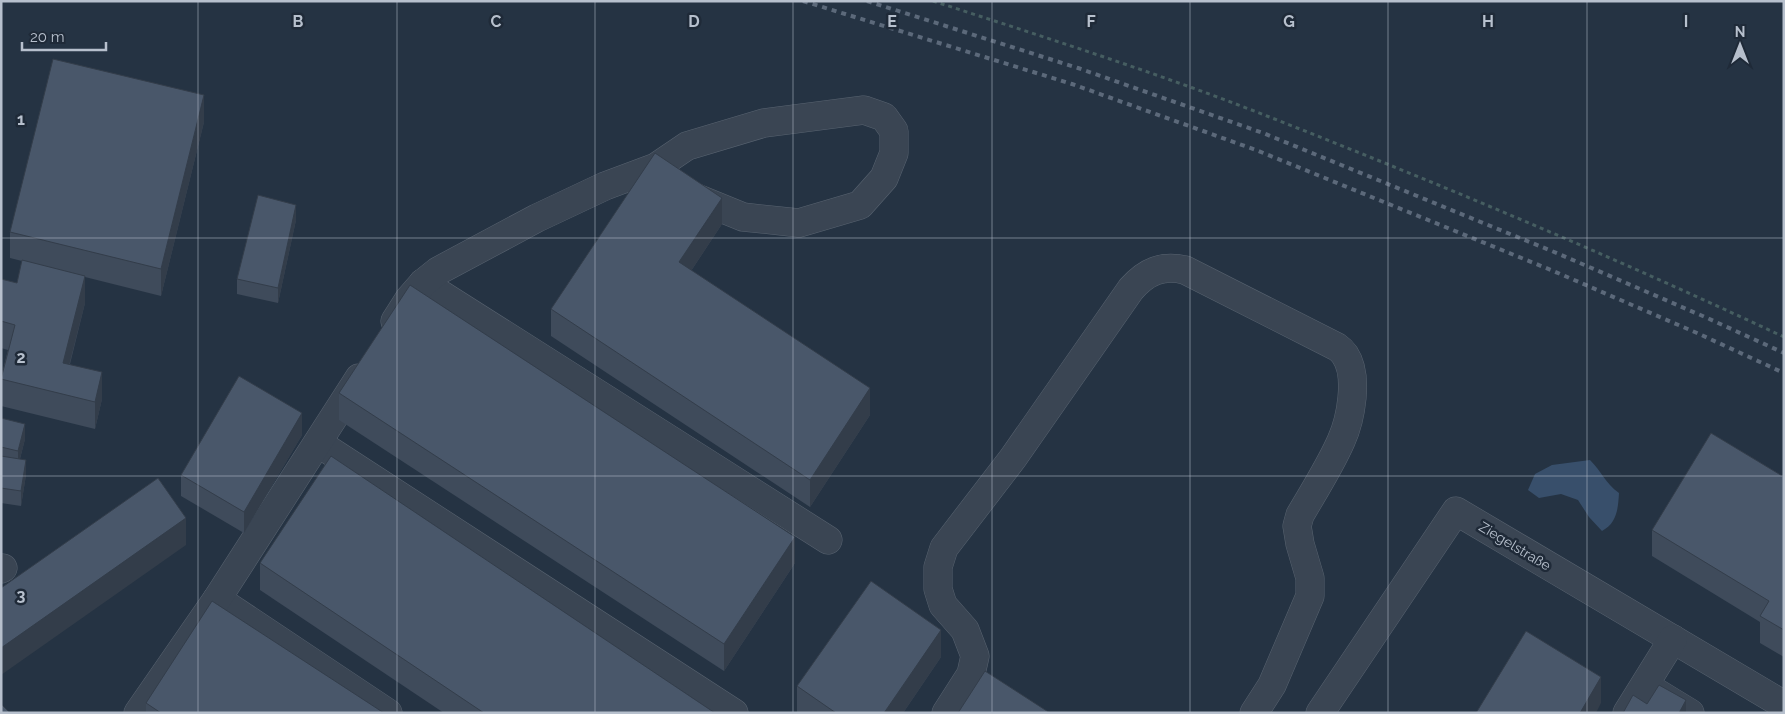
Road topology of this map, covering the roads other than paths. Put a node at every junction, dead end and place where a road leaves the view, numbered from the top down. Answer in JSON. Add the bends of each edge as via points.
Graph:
{"nodes":[{"id":1,"x":656,"y":167,"type":"junction"},
{"id":2,"x":423,"y":283,"type":"junction"},
{"id":3,"x":318,"y":443,"type":"junction"},
{"id":4,"x":828,"y":540,"type":"dead end"},
{"id":5,"x":217,"y":599,"type":"junction"},
{"id":6,"x":1673,"y":639,"type":"junction"},
{"id":7,"x":1644,"y":685,"type":"junction"},
{"id":8,"x":1784,"y":705,"type":"edge"},
{"id":9,"x":138,"y":713,"type":"edge"},
{"id":10,"x":388,"y":713,"type":"edge"},
{"id":11,"x":734,"y":713,"type":"edge"},
{"id":12,"x":946,"y":713,"type":"edge"},
{"id":13,"x":1254,"y":713,"type":"edge"},
{"id":14,"x":1320,"y":713,"type":"edge"},
{"id":15,"x":1627,"y":713,"type":"edge"},
{"id":16,"x":1690,"y":713,"type":"edge"}],
"edges":[{"from":1,"to":1,"type":"street","via":[[687,146],[764,123],[864,110],[884,118],[894,132],[894,153],[884,178],[860,205],[799,223],[742,217],[692,197]]},
{"from":1,"to":2,"type":"street","via":[[605,186],[537,218],[438,271]]},
{"from":2,"to":3,"type":"street","via":[[409,299]]},
{"from":2,"to":4,"type":"street"},
{"from":3,"to":5,"type":"street"},
{"from":3,"to":11,"type":"street"},
{"from":5,"to":9,"type":"street"},
{"from":5,"to":10,"type":"street"},
{"from":6,"to":7,"type":"street"},
{"from":6,"to":8,"type":"street","name":"Ziegelstraße"},
{"from":6,"to":14,"type":"street","name":"Ziegelstraße","via":[[1456,511]]},
{"from":7,"to":15,"type":"street"},
{"from":7,"to":16,"type":"street"},
{"from":12,"to":13,"type":"street","via":[[971,674],[974,656],[965,630],[943,605],[938,589],[938,567],[944,548],[1013,458],[1132,289],[1141,278],[1172,267],[1185,270],[1337,346],[1345,354],[1350,368],[1351,410],[1342,440],[1297,526],[1310,578],[1310,596],[1272,685]]}]}
